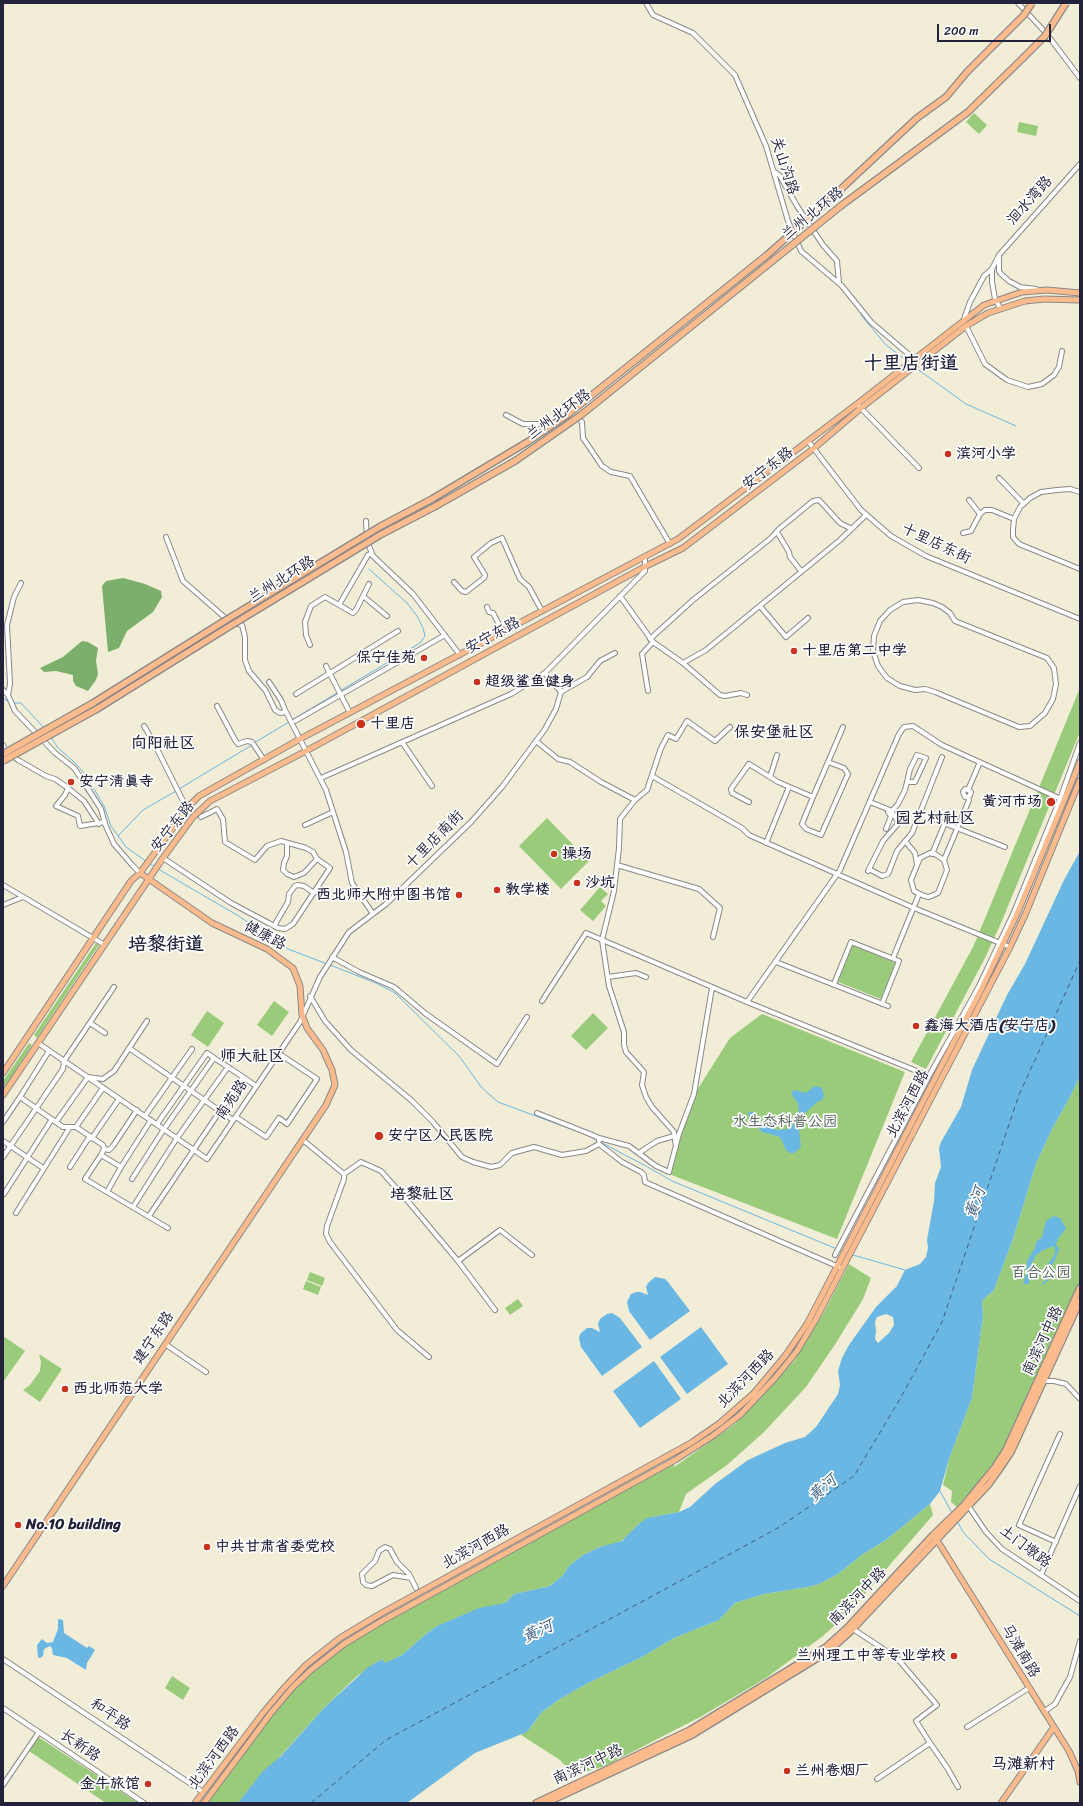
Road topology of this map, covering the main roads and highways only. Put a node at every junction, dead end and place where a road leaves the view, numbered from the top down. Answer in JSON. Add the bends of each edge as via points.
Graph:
{"nodes":[{"id":1,"x":1032,"y":3,"type":"edge"},
{"id":2,"x":1066,"y":3,"type":"edge"},
{"id":3,"x":1080,"y":293,"type":"edge"},
{"id":4,"x":1080,"y":300,"type":"edge"},
{"id":5,"x":859,"y":406,"type":"junction"},
{"id":6,"x":95,"y":706,"type":"junction"},
{"id":7,"x":3,"y":754,"type":"edge"},
{"id":8,"x":3,"y":761,"type":"edge"},
{"id":9,"x":1080,"y":762,"type":"edge"},
{"id":10,"x":1080,"y":780,"type":"edge"},
{"id":11,"x":140,"y":873,"type":"junction"},
{"id":12,"x":149,"y":879,"type":"junction"},
{"id":13,"x":1000,"y":943,"type":"junction"},
{"id":14,"x":1002,"y":963,"type":"junction"},
{"id":15,"x":3,"y":1073,"type":"edge"},
{"id":16,"x":3,"y":1095,"type":"edge"},
{"id":17,"x":326,"y":1105,"type":"joint"},
{"id":18,"x":1080,"y":1288,"type":"edge"},
{"id":19,"x":1080,"y":1301,"type":"edge"},
{"id":20,"x":967,"y":1504,"type":"junction"},
{"id":21,"x":935,"y":1538,"type":"junction"},
{"id":22,"x":3,"y":1586,"type":"edge"},
{"id":23,"x":1054,"y":1726,"type":"junction"},
{"id":24,"x":1080,"y":1782,"type":"edge"},
{"id":25,"x":195,"y":1803,"type":"edge"},
{"id":26,"x":204,"y":1803,"type":"edge"},
{"id":27,"x":536,"y":1803,"type":"edge"},
{"id":28,"x":546,"y":1803,"type":"edge"},
{"id":29,"x":1001,"y":1803,"type":"edge"}],
"edges":[{"from":1,"to":6,"type":"highway","name":"兰州北环路","bridge":true,"via":[[1024,15],[967,72],[946,97],[917,118],[767,255],[567,415],[510,453],[380,526],[221,623]]},
{"from":2,"to":6,"type":"highway","name":"兰州北环路","bridge":true,"via":[[1045,36],[968,112],[842,206],[581,415],[515,461],[380,535]]},
{"from":3,"to":5,"type":"main road","name":"安宁东路","via":[[1038,290],[1022,292],[984,304]]},
{"from":4,"to":5,"type":"main road","name":"安宁东路","via":[[1044,298],[1000,308],[966,326],[915,367]]},
{"from":5,"to":11,"type":"main road","name":"安宁东路","via":[[670,544],[300,739],[199,796]]},
{"from":5,"to":12,"type":"main road","name":"安宁东路","via":[[813,449],[683,548],[210,801],[193,817]]},
{"from":6,"to":7,"type":"highway","name":"兰州北环路","bridge":true},
{"from":6,"to":8,"type":"highway","name":"兰州北环路","bridge":true,"via":[[31,747]]},
{"from":9,"to":13,"type":"main road","name":"北滨河西路","via":[[1062,800],[1017,914]]},
{"from":10,"to":14,"type":"main road","name":"北滨河西路","via":[[1025,915]]},
{"from":11,"to":12,"type":"main road","name":"健康路"},
{"from":11,"to":15,"type":"main road","name":"安宁东路","via":[[130,881]]},
{"from":12,"to":16,"type":"main road","name":"安宁东路"},
{"from":12,"to":17,"type":"main road","name":"健康路","via":[[212,923],[267,948],[293,968],[300,986],[302,1015],[307,1028],[324,1050],[335,1078],[333,1093]]},
{"from":13,"to":14,"type":"main road","via":[[1003,948]]},
{"from":13,"to":25,"type":"main road","name":"北滨河西路","via":[[981,990],[807,1324],[785,1356],[753,1394],[720,1423],[691,1443],[340,1638],[306,1665],[284,1688]]},
{"from":14,"to":26,"type":"main road","name":"北滨河西路","via":[[816,1319],[797,1351],[775,1378],[714,1436],[344,1644],[310,1670],[293,1688],[271,1713]]},
{"from":17,"to":22,"type":"main road","name":"建宁东路"},
{"from":18,"to":20,"type":"highway","name":"南滨河中路","via":[[1006,1450]]},
{"from":19,"to":20,"type":"highway","name":"南滨河中路","via":[[1011,1452],[989,1484]]},
{"from":20,"to":21,"type":"highway","name":"南滨河中路"},
{"from":21,"to":23,"type":"main road","name":"马滩南路"},
{"from":21,"to":27,"type":"highway","name":"南滨河中路","via":[[826,1647],[690,1730]]},
{"from":21,"to":28,"type":"highway","name":"南滨河中路","via":[[853,1629],[829,1651],[692,1735]]},
{"from":23,"to":24,"type":"main road","name":"马滩南路","via":[[1069,1751]]},
{"from":23,"to":29,"type":"main road"}]}
